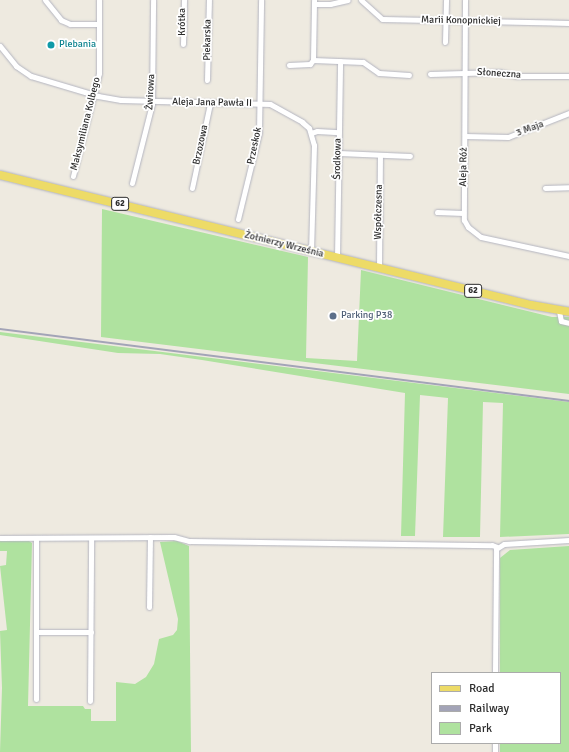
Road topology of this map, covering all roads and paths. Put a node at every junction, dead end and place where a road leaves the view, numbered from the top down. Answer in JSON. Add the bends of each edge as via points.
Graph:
{"nodes":[{"id":1,"x":45,"y":0,"type":"edge"},
{"id":2,"x":99,"y":0,"type":"edge"},
{"id":3,"x":153,"y":0,"type":"edge"},
{"id":4,"x":184,"y":0,"type":"edge"},
{"id":5,"x":209,"y":0,"type":"edge"},
{"id":6,"x":261,"y":0,"type":"edge"},
{"id":7,"x":348,"y":0,"type":"edge"},
{"id":8,"x":361,"y":0,"type":"edge"},
{"id":9,"x":446,"y":0,"type":"edge"},
{"id":10,"x":465,"y":0,"type":"edge"},
{"id":11,"x":314,"y":2,"type":"edge"},
{"id":12,"x":446,"y":20,"type":"junction"},
{"id":13,"x":464,"y":21,"type":"junction"},
{"id":14,"x":569,"y":23,"type":"edge"},
{"id":15,"x":99,"y":24,"type":"junction"},
{"id":16,"x":445,"y":42,"type":"dead end"},
{"id":17,"x":183,"y":44,"type":"dead end"},
{"id":18,"x":0,"y":46,"type":"edge"},
{"id":19,"x":313,"y":60,"type":"junction"},
{"id":20,"x":340,"y":61,"type":"junction"},
{"id":21,"x":289,"y":65,"type":"dead end"},
{"id":22,"x":464,"y":73,"type":"junction"},
{"id":23,"x":430,"y":74,"type":"dead end"},
{"id":24,"x":409,"y":75,"type":"dead end"},
{"id":25,"x":569,"y":76,"type":"edge"},
{"id":26,"x":207,"y":80,"type":"dead end"},
{"id":27,"x":94,"y":94,"type":"junction"},
{"id":28,"x":152,"y":101,"type":"junction"},
{"id":29,"x":210,"y":102,"type":"junction"},
{"id":30,"x":261,"y":104,"type":"junction"},
{"id":31,"x":569,"y":113,"type":"edge"},
{"id":32,"x":339,"y":132,"type":"junction"},
{"id":33,"x":311,"y":133,"type":"junction"},
{"id":34,"x":465,"y":136,"type":"junction"},
{"id":35,"x":338,"y":153,"type":"junction"},
{"id":36,"x":380,"y":156,"type":"junction"},
{"id":37,"x":410,"y":156,"type":"dead end"},
{"id":38,"x":0,"y":175,"type":"edge"},
{"id":39,"x":73,"y":176,"type":"dead end"},
{"id":40,"x":132,"y":182,"type":"dead end"},
{"id":41,"x":569,"y":187,"type":"edge"},
{"id":42,"x":192,"y":188,"type":"dead end"},
{"id":43,"x":545,"y":188,"type":"dead end"},
{"id":44,"x":437,"y":212,"type":"dead end"},
{"id":45,"x":463,"y":213,"type":"junction"},
{"id":46,"x":238,"y":219,"type":"dead end"},
{"id":47,"x":311,"y":252,"type":"junction"},
{"id":48,"x":569,"y":256,"type":"edge"},
{"id":49,"x":337,"y":258,"type":"junction"},
{"id":50,"x":378,"y":268,"type":"junction"},
{"id":51,"x":559,"y":311,"type":"junction"},
{"id":52,"x":569,"y":312,"type":"edge"},
{"id":53,"x":569,"y":323,"type":"edge"},
{"id":54,"x":150,"y":537,"type":"junction"},
{"id":55,"x":0,"y":538,"type":"edge"},
{"id":56,"x":36,"y":538,"type":"junction"},
{"id":57,"x":91,"y":538,"type":"junction"},
{"id":58,"x":569,"y":540,"type":"edge"},
{"id":59,"x":497,"y":547,"type":"junction"},
{"id":60,"x":149,"y":607,"type":"dead end"},
{"id":61,"x":36,"y":632,"type":"junction"},
{"id":62,"x":91,"y":632,"type":"junction"},
{"id":63,"x":495,"y":672,"type":"edge"},
{"id":64,"x":36,"y":699,"type":"dead end"},
{"id":65,"x":90,"y":701,"type":"dead end"}],
"edges":[{"from":1,"to":15,"type":"street","via":[[61,20],[70,24]]},
{"from":2,"to":15,"type":"street","name":"Maksymiliana Kolbego"},
{"from":3,"to":28,"type":"street","name":"Żwirowa"},
{"from":4,"to":17,"type":"street","name":"Krótka"},
{"from":5,"to":26,"type":"street","name":"Piekarska"},
{"from":6,"to":30,"type":"street","name":"Przeskok"},
{"from":7,"to":11,"type":"street","via":[[330,4]]},
{"from":8,"to":12,"type":"street","name":"Marii Konopnickiej","via":[[382,19]]},
{"from":9,"to":12,"type":"street"},
{"from":10,"to":13,"type":"street","name":"Aleja Róż"},
{"from":11,"to":19,"type":"street"},
{"from":12,"to":13,"type":"street","name":"Marii Konopnickiej"},
{"from":12,"to":16,"type":"street"},
{"from":13,"to":14,"type":"street","name":"Marii Konopnickiej"},
{"from":13,"to":22,"type":"street","name":"Aleja Róż"},
{"from":15,"to":27,"type":"street","name":"Maksymiliana Kolbego","via":[[99,73]]},
{"from":18,"to":27,"type":"street","name":"Aleja Jana Pawła II","via":[[16,66],[31,76]]},
{"from":19,"to":20,"type":"street"},
{"from":19,"to":21,"type":"street","via":[[310,64]]},
{"from":20,"to":24,"type":"street","via":[[363,62],[379,73]]},
{"from":20,"to":32,"type":"street","name":"Środkowa"},
{"from":22,"to":23,"type":"street","name":"Słoneczna"},
{"from":22,"to":25,"type":"street","name":"Słoneczna"},
{"from":22,"to":34,"type":"street","name":"Aleja Róż"},
{"from":27,"to":28,"type":"street","name":"Aleja Jana Pawła II","via":[[117,100]]},
{"from":27,"to":39,"type":"street","name":"Maksymiliana Kolbego"},
{"from":28,"to":29,"type":"street","name":"Aleja Jana Pawła II"},
{"from":28,"to":40,"type":"street","name":"Żwirowa"},
{"from":29,"to":30,"type":"street","name":"Aleja Jana Pawła II"},
{"from":29,"to":42,"type":"street","name":"Brzozowa"},
{"from":30,"to":33,"type":"street","name":"Aleja Jana Pawła II","via":[[278,108],[302,122]]},
{"from":30,"to":46,"type":"street","name":"Przeskok","via":[[259,133]]},
{"from":31,"to":34,"type":"street","name":"3 Maja","via":[[508,137]]},
{"from":32,"to":33,"type":"street"},
{"from":32,"to":35,"type":"street","name":"Środkowa"},
{"from":33,"to":47,"type":"street","via":[[314,145]]},
{"from":34,"to":45,"type":"street","name":"Aleja Róż"},
{"from":35,"to":36,"type":"street"},
{"from":35,"to":49,"type":"street","name":"Środkowa"},
{"from":36,"to":37,"type":"street"},
{"from":36,"to":50,"type":"street","name":"Współczesna"},
{"from":38,"to":47,"type":"main road","name":"Żołnierzy Września","number":"62"},
{"from":41,"to":43,"type":"street"},
{"from":44,"to":45,"type":"street"},
{"from":45,"to":48,"type":"street","name":"Aleja Róż","via":[[468,227],[481,237]]},
{"from":47,"to":49,"type":"main road","name":"Żołnierzy Września","number":"62"},
{"from":49,"to":50,"type":"main road","name":"Żołnierzy Września","number":"62"},
{"from":50,"to":51,"type":"main road","name":"Żołnierzy Września","number":"62"},
{"from":51,"to":52,"type":"main road","name":"Żołnierzy Września","number":"62"},
{"from":51,"to":53,"type":"street","via":[[561,321]]},
{"from":54,"to":57,"type":"street"},
{"from":54,"to":59,"type":"street","via":[[179,538],[188,541]]},
{"from":54,"to":60,"type":"street"},
{"from":55,"to":56,"type":"street"},
{"from":56,"to":57,"type":"street"},
{"from":56,"to":61,"type":"street"},
{"from":57,"to":62,"type":"street"},
{"from":58,"to":59,"type":"street","via":[[504,544]]},
{"from":59,"to":63,"type":"street"},
{"from":61,"to":62,"type":"street"},
{"from":61,"to":64,"type":"street"},
{"from":62,"to":65,"type":"street"}]}
